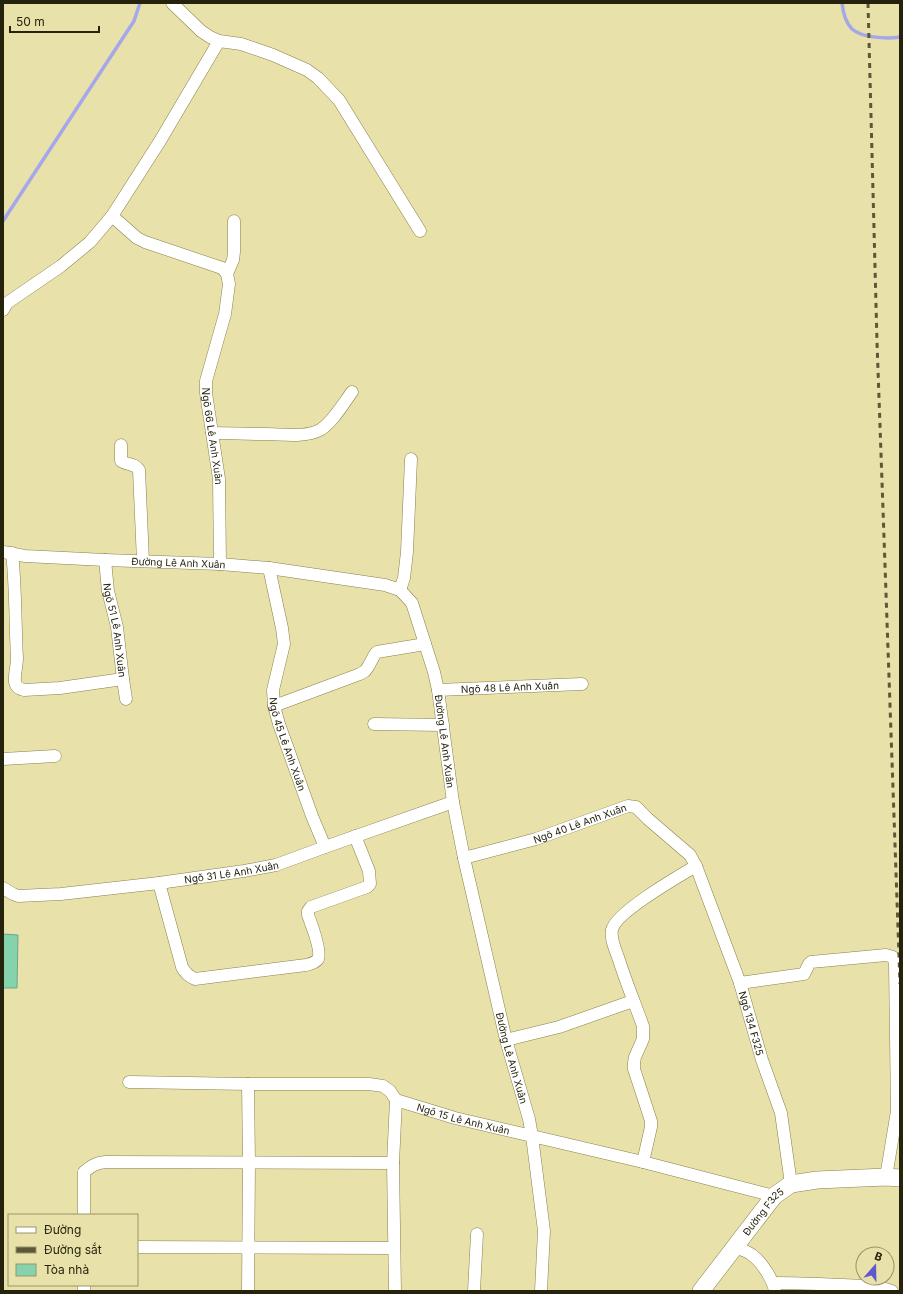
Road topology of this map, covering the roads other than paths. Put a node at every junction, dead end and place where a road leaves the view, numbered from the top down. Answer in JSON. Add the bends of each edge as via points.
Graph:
{"nodes":[{"id":1,"x":172,"y":3,"type":"edge"},
{"id":2,"x":219,"y":41,"type":"junction"},
{"id":3,"x":112,"y":216,"type":"junction"},
{"id":4,"x":234,"y":221,"type":"dead end"},
{"id":5,"x":420,"y":231,"type":"dead end"},
{"id":6,"x":227,"y":274,"type":"junction"},
{"id":7,"x":3,"y":310,"type":"edge"},
{"id":8,"x":352,"y":392,"type":"dead end"},
{"id":9,"x":212,"y":433,"type":"junction"},
{"id":10,"x":121,"y":445,"type":"dead end"},
{"id":11,"x":411,"y":459,"type":"dead end"},
{"id":12,"x":8,"y":552,"type":"edge"},
{"id":13,"x":105,"y":560,"type":"junction"},
{"id":14,"x":143,"y":561,"type":"junction"},
{"id":15,"x":220,"y":564,"type":"junction"},
{"id":16,"x":269,"y":568,"type":"junction"},
{"id":17,"x":400,"y":590,"type":"junction"},
{"id":18,"x":425,"y":644,"type":"junction"},
{"id":19,"x":123,"y":679,"type":"junction"},
{"id":20,"x":582,"y":684,"type":"dead end"},
{"id":21,"x":438,"y":690,"type":"junction"},
{"id":22,"x":126,"y":700,"type":"dead end"},
{"id":23,"x":274,"y":706,"type":"junction"},
{"id":24,"x":374,"y":724,"type":"dead end"},
{"id":25,"x":443,"y":725,"type":"junction"},
{"id":26,"x":55,"y":756,"type":"dead end"},
{"id":27,"x":3,"y":759,"type":"edge"},
{"id":28,"x":453,"y":802,"type":"junction"},
{"id":29,"x":356,"y":836,"type":"junction"},
{"id":30,"x":325,"y":847,"type":"junction"},
{"id":31,"x":464,"y":858,"type":"junction"},
{"id":32,"x":696,"y":866,"type":"junction"},
{"id":33,"x":159,"y":883,"type":"junction"},
{"id":34,"x":3,"y":888,"type":"edge"},
{"id":35,"x":740,"y":983,"type":"junction"},
{"id":36,"x":633,"y":1001,"type":"junction"},
{"id":37,"x":506,"y":1040,"type":"junction"},
{"id":38,"x":129,"y":1082,"type":"dead end"},
{"id":39,"x":248,"y":1084,"type":"junction"},
{"id":40,"x":396,"y":1100,"type":"junction"},
{"id":41,"x":532,"y":1136,"type":"junction"},
{"id":42,"x":643,"y":1162,"type":"junction"},
{"id":43,"x":249,"y":1163,"type":"junction"},
{"id":44,"x":393,"y":1163,"type":"junction"},
{"id":45,"x":893,"y":1177,"type":"edge"},
{"id":46,"x":791,"y":1184,"type":"junction"},
{"id":47,"x":774,"y":1196,"type":"junction"},
{"id":48,"x":84,"y":1214,"type":"edge"},
{"id":49,"x":477,"y":1234,"type":"dead end"},
{"id":50,"x":138,"y":1247,"type":"edge"},
{"id":51,"x":734,"y":1247,"type":"junction"},
{"id":52,"x":248,"y":1248,"type":"junction"},
{"id":53,"x":394,"y":1248,"type":"junction"},
{"id":54,"x":774,"y":1287,"type":"edge"},
{"id":55,"x":248,"y":1291,"type":"edge"},
{"id":56,"x":395,"y":1291,"type":"edge"},
{"id":57,"x":474,"y":1291,"type":"edge"},
{"id":58,"x":541,"y":1291,"type":"edge"},
{"id":59,"x":701,"y":1291,"type":"edge"},
{"id":60,"x":892,"y":1291,"type":"edge"}],
"edges":[{"from":1,"to":2,"type":"street","via":[[201,31]]},
{"from":2,"to":3,"type":"street"},
{"from":2,"to":5,"type":"street","via":[[241,44],[273,55],[307,70],[318,78],[339,100]]},
{"from":3,"to":6,"type":"street","via":[[145,242],[222,268]]},
{"from":3,"to":7,"type":"street","via":[[90,242],[61,266],[7,303]]},
{"from":4,"to":6,"type":"street","via":[[233,260]]},
{"from":6,"to":9,"type":"street","name":"Ngõ 66 Lê Anh Xuân","via":[[229,284],[224,314],[206,381],[207,410]]},
{"from":8,"to":9,"type":"street","via":[[333,418],[313,433]]},
{"from":9,"to":15,"type":"street","name":"Ngõ 66 Lê Anh Xuân","via":[[219,480]]},
{"from":10,"to":14,"type":"street","via":[[121,461],[136,466],[139,470]]},
{"from":11,"to":17,"type":"street","via":[[407,552]]},
{"from":12,"to":13,"type":"street","name":"Đường Lê Anh Xuân","via":[[25,556]]},
{"from":12,"to":19,"type":"street","via":[[15,577],[16,685],[24,690],[60,688]]},
{"from":13,"to":14,"type":"street","name":"Đường Lê Anh Xuân"},
{"from":13,"to":19,"type":"street","name":"Ngõ 51 Lê Anh Xuân"},
{"from":14,"to":15,"type":"street","name":"Đường Lê Anh Xuân"},
{"from":15,"to":16,"type":"street","name":"Đường Lê Anh Xuân"},
{"from":16,"to":17,"type":"street","name":"Đường Lê Anh Xuân","via":[[378,584]]},
{"from":16,"to":23,"type":"street","name":"Ngõ 45 Lê Anh Xuân","via":[[284,644],[273,690]]},
{"from":17,"to":18,"type":"street","name":"Đường Lê Anh Xuân","via":[[412,603]]},
{"from":18,"to":21,"type":"street","name":"Đường Lê Anh Xuân"},
{"from":18,"to":23,"type":"street","via":[[377,652],[365,672]]},
{"from":19,"to":22,"type":"street","name":"Ngõ 51 Lê Anh Xuân"},
{"from":20,"to":21,"type":"street","name":"Ngõ 48 Lê Anh Xuân"},
{"from":21,"to":25,"type":"street","name":"Đường Lê Anh Xuân"},
{"from":23,"to":30,"type":"street","name":"Ngõ 45 Lê Anh Xuân"},
{"from":24,"to":25,"type":"street"},
{"from":25,"to":28,"type":"street","name":"Đường Lê Anh Xuân"},
{"from":26,"to":27,"type":"street"},
{"from":28,"to":29,"type":"street","name":"Ngõ 31 Lê Anh Xuân"},
{"from":28,"to":31,"type":"street","name":"Đường Lê Anh Xuân"},
{"from":29,"to":30,"type":"street","name":"Ngõ 31 Lê Anh Xuân"},
{"from":29,"to":33,"type":"street","via":[[369,871],[370,884],[311,907],[308,915],[319,957],[306,965],[194,979],[189,977],[182,967]]},
{"from":30,"to":33,"type":"street","name":"Ngõ 31 Lê Anh Xuân","via":[[276,865]]},
{"from":31,"to":32,"type":"street","name":"Ngõ 40 Lê Anh Xuân","via":[[536,838],[628,806],[636,807],[690,855]]},
{"from":31,"to":37,"type":"street","name":"Đường Lê Anh Xuân"},
{"from":32,"to":35,"type":"street","name":"Ngõ 134 F325"},
{"from":32,"to":36,"type":"street","via":[[656,890],[614,923],[611,935]]},
{"from":33,"to":34,"type":"street","name":"Ngõ 31 Lê Anh Xuân","via":[[18,896]]},
{"from":35,"to":45,"type":"street","via":[[804,974],[811,962],[886,955],[893,957],[896,977],[897,1111]]},
{"from":35,"to":46,"type":"street","name":"Ngõ 134 F325","via":[[762,1060],[781,1114]]},
{"from":36,"to":37,"type":"street","via":[[559,1027]]},
{"from":36,"to":42,"type":"street","via":[[643,1026],[643,1039],[635,1057],[634,1069],[651,1120]]},
{"from":37,"to":41,"type":"street","name":"Đường Lê Anh Xuân"},
{"from":38,"to":39,"type":"street"},
{"from":39,"to":40,"type":"street","via":[[369,1084],[383,1086]]},
{"from":39,"to":43,"type":"street"},
{"from":40,"to":41,"type":"street","name":"Ngõ 15 Lê Anh Xuân","via":[[455,1118]]},
{"from":40,"to":44,"type":"street"},
{"from":41,"to":42,"type":"street","name":"Ngõ 15 Lê Anh Xuân"},
{"from":41,"to":58,"type":"street","name":"Đường Lê Anh Xuân","via":[[544,1231]]},
{"from":42,"to":47,"type":"street","name":"Ngõ 15 Lê Anh Xuân"},
{"from":43,"to":44,"type":"street"},
{"from":43,"to":48,"type":"street","via":[[97,1163],[84,1172]]},
{"from":43,"to":52,"type":"street"},
{"from":44,"to":53,"type":"street"},
{"from":45,"to":46,"type":"main road","name":"Đường F325","via":[[817,1180]]},
{"from":46,"to":47,"type":"main road","name":"Đường F325"},
{"from":47,"to":51,"type":"main road","name":"Đường F325"},
{"from":49,"to":57,"type":"street"},
{"from":50,"to":52,"type":"street"},
{"from":51,"to":54,"type":"street","via":[[758,1260]]},
{"from":51,"to":59,"type":"main road","name":"Đường F325"},
{"from":52,"to":53,"type":"street"},
{"from":52,"to":55,"type":"street"},
{"from":53,"to":56,"type":"street"},
{"from":54,"to":60,"type":"street","via":[[806,1283],[868,1286]]}]}
